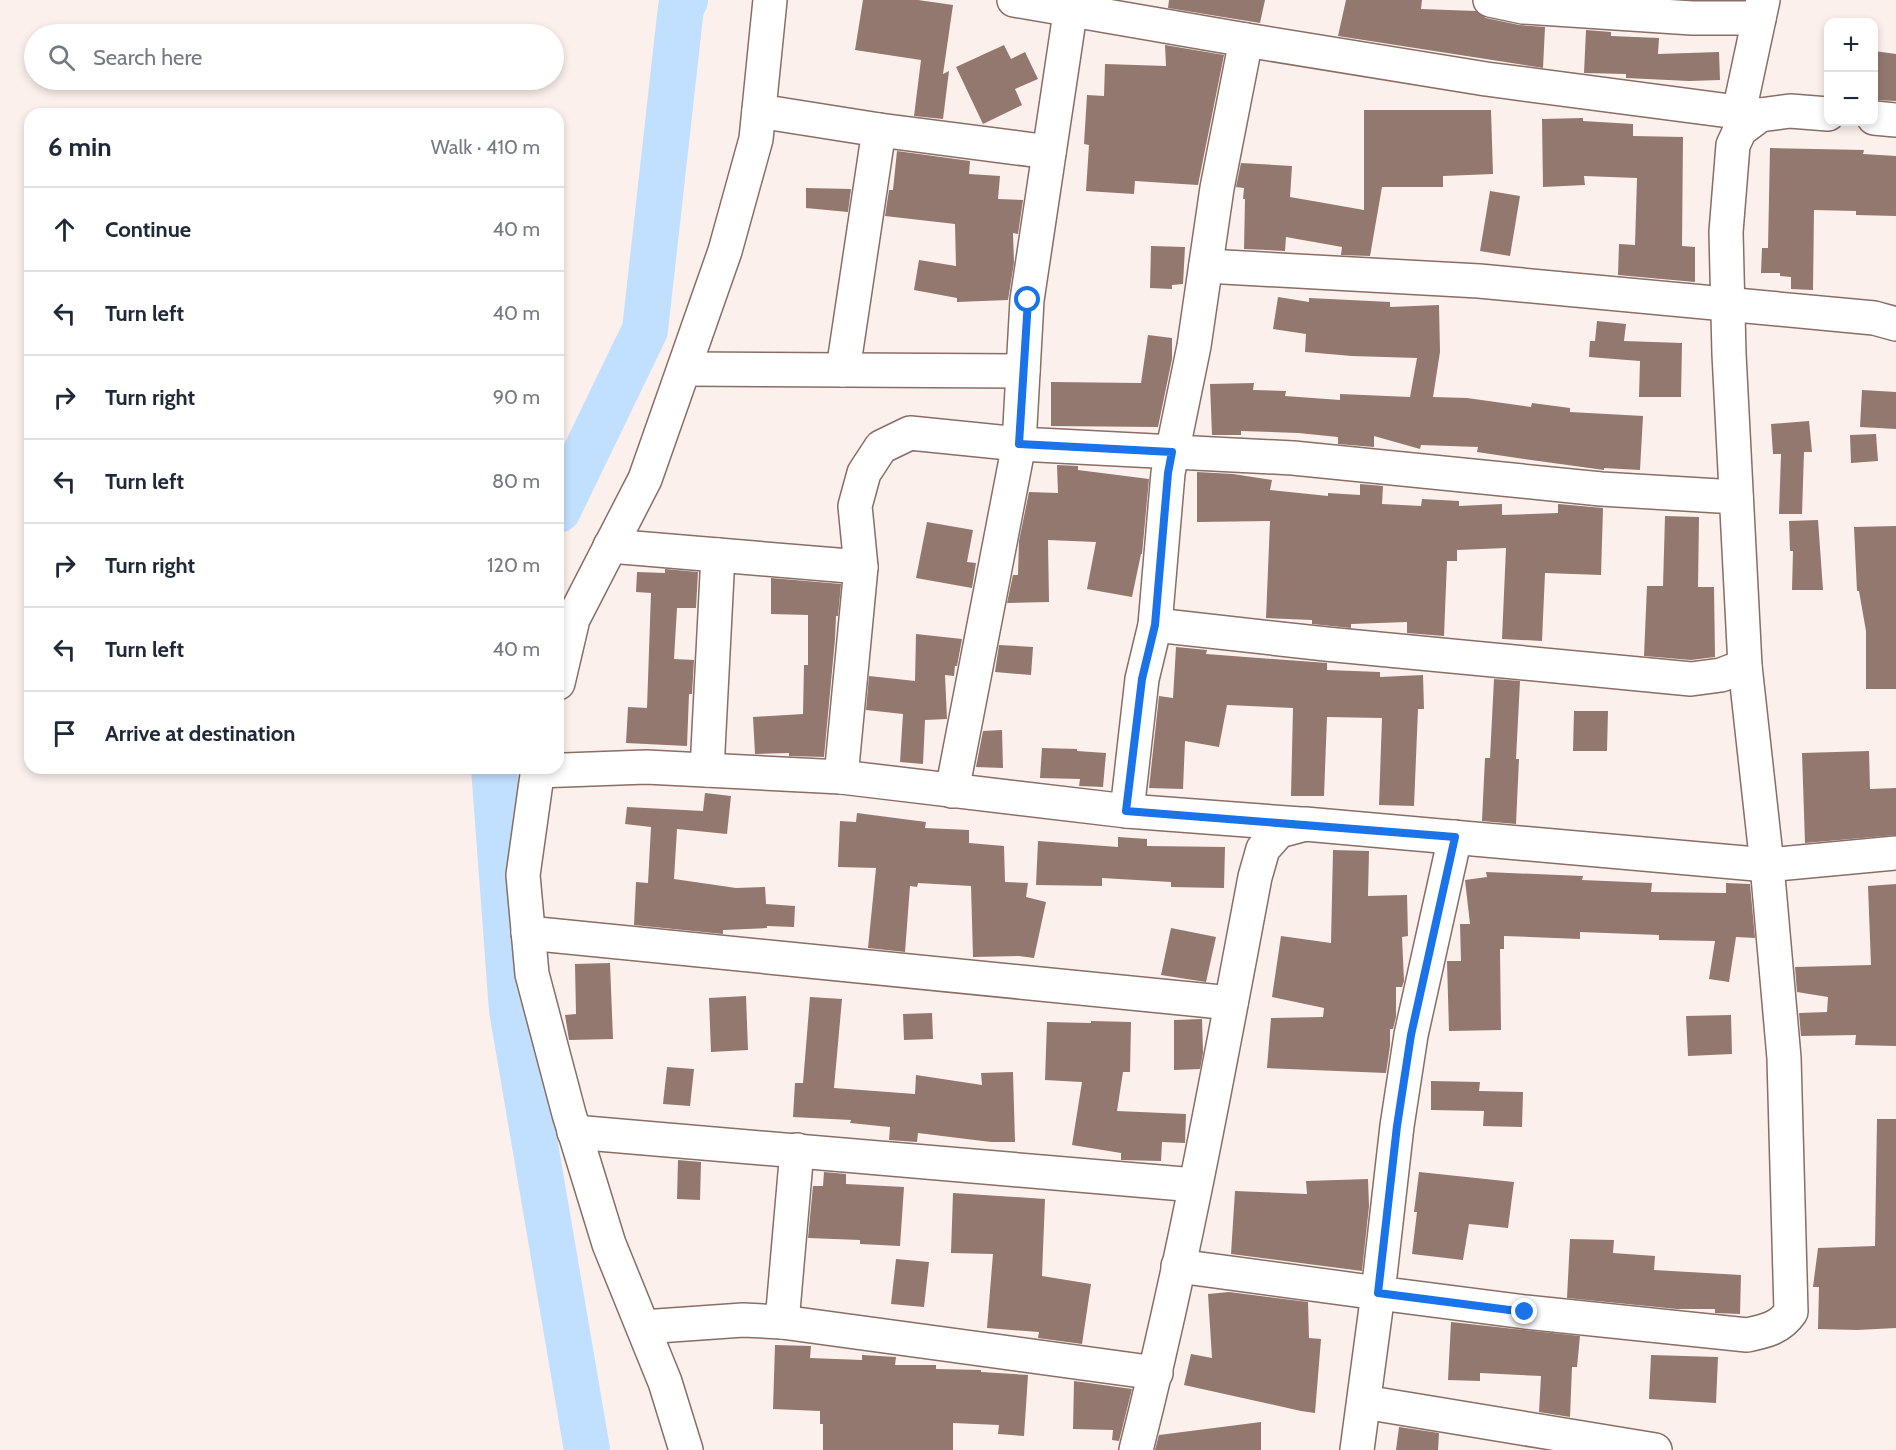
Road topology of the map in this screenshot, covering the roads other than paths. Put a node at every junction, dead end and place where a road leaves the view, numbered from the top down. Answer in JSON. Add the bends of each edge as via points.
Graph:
{"nodes":[{"id":1,"x":770,"y":0,"type":"edge"},
{"id":2,"x":1014,"y":0,"type":"edge"},
{"id":3,"x":1490,"y":0,"type":"edge"},
{"id":4,"x":1071,"y":5,"type":"edge"},
{"id":5,"x":1761,"y":9,"type":"edge"},
{"id":6,"x":1246,"y":40,"type":"junction"},
{"id":7,"x":759,"y":111,"type":"junction"},
{"id":8,"x":1750,"y":114,"type":"junction"},
{"id":9,"x":1824,"y":114,"type":"edge"},
{"id":10,"x":1878,"y":118,"type":"edge"},
{"id":11,"x":1896,"y":120,"type":"edge"},
{"id":12,"x":879,"y":130,"type":"junction"},
{"id":13,"x":1049,"y":152,"type":"junction"},
{"id":14,"x":1206,"y":266,"type":"junction"},
{"id":15,"x":1726,"y":305,"type":"junction"},
{"id":16,"x":1896,"y":324,"type":"edge"},
{"id":17,"x":684,"y":369,"type":"junction"},
{"id":18,"x":843,"y":370,"type":"junction"},
{"id":19,"x":1023,"y":371,"type":"junction"},
{"id":20,"x":1019,"y":444,"type":"junction"},
{"id":21,"x":1172,"y":452,"type":"junction"},
{"id":22,"x":1736,"y":497,"type":"junction"},
{"id":23,"x":610,"y":546,"type":"junction"},
{"id":24,"x":718,"y":555,"type":"junction"},
{"id":25,"x":861,"y":567,"type":"junction"},
{"id":26,"x":1155,"y":625,"type":"junction"},
{"id":27,"x":564,"y":657,"type":"edge"},
{"id":28,"x":1745,"y":666,"type":"junction"},
{"id":29,"x":564,"y":769,"type":"edge"},
{"id":30,"x":707,"y":770,"type":"junction"},
{"id":31,"x":537,"y":774,"type":"edge"},
{"id":32,"x":841,"y":777,"type":"junction"},
{"id":33,"x":952,"y":791,"type":"junction"},
{"id":34,"x":1126,"y":811,"type":"junction"},
{"id":35,"x":1305,"y":824,"type":"junction"},
{"id":36,"x":1455,"y":837,"type":"junction"},
{"id":37,"x":1896,"y":853,"type":"edge"},
{"id":38,"x":1767,"y":865,"type":"junction"},
{"id":39,"x":528,"y":933,"type":"junction"},
{"id":40,"x":1231,"y":1003,"type":"junction"},
{"id":41,"x":574,"y":1132,"type":"junction"},
{"id":42,"x":796,"y":1150,"type":"junction"},
{"id":43,"x":1195,"y":1185,"type":"junction"},
{"id":44,"x":1178,"y":1266,"type":"junction"},
{"id":45,"x":1378,"y":1293,"type":"junction"},
{"id":46,"x":782,"y":1323,"type":"junction"},
{"id":47,"x":643,"y":1327,"type":"junction"},
{"id":48,"x":1156,"y":1373,"type":"junction"},
{"id":49,"x":1364,"y":1402,"type":"junction"},
{"id":50,"x":686,"y":1450,"type":"edge"},
{"id":51,"x":1136,"y":1450,"type":"edge"},
{"id":52,"x":1358,"y":1450,"type":"edge"},
{"id":53,"x":1655,"y":1450,"type":"edge"}],
"edges":[{"from":1,"to":7,"type":"street"},
{"from":2,"to":4,"type":"street"},
{"from":3,"to":5,"type":"street","via":[[1658,16]]},
{"from":4,"to":6,"type":"street"},
{"from":4,"to":13,"type":"street"},
{"from":5,"to":8,"type":"street"},
{"from":6,"to":8,"type":"street","via":[[1486,79]]},
{"from":6,"to":14,"type":"street"},
{"from":7,"to":12,"type":"street"},
{"from":7,"to":17,"type":"street","via":[[756,139],[725,251]]},
{"from":8,"to":9,"type":"street"},
{"from":8,"to":15,"type":"street","via":[[1733,145],[1726,232]]},
{"from":10,"to":11,"type":"street"},
{"from":12,"to":13,"type":"street"},
{"from":12,"to":18,"type":"street"},
{"from":13,"to":19,"type":"street","via":[[1028,300]]},
{"from":14,"to":15,"type":"street","via":[[1479,281]]},
{"from":14,"to":21,"type":"street"},
{"from":15,"to":16,"type":"street","via":[[1874,318]]},
{"from":15,"to":22,"type":"street"},
{"from":17,"to":18,"type":"street"},
{"from":17,"to":23,"type":"street","via":[[645,479]]},
{"from":18,"to":19,"type":"street"},
{"from":19,"to":20,"type":"street"},
{"from":20,"to":21,"type":"street"},
{"from":20,"to":25,"type":"street","via":[[910,433],[881,447],[864,473],[855,506]]},
{"from":20,"to":33,"type":"street"},
{"from":21,"to":22,"type":"street","via":[[1293,458],[1601,489]]},
{"from":21,"to":26,"type":"street"},
{"from":22,"to":28,"type":"street"},
{"from":23,"to":24,"type":"street"},
{"from":23,"to":27,"type":"street","via":[[573,619]]},
{"from":24,"to":25,"type":"street"},
{"from":24,"to":30,"type":"street"},
{"from":25,"to":32,"type":"street"},
{"from":26,"to":28,"type":"street","via":[[1691,679],[1721,675]]},
{"from":26,"to":34,"type":"street","via":[[1142,679]]},
{"from":28,"to":38,"type":"street"},
{"from":29,"to":30,"type":"street"},
{"from":30,"to":32,"type":"street"},
{"from":31,"to":39,"type":"street","via":[[523,875]]},
{"from":32,"to":33,"type":"street"},
{"from":33,"to":34,"type":"street"},
{"from":34,"to":35,"type":"street"},
{"from":35,"to":36,"type":"street"},
{"from":35,"to":40,"type":"street","via":[[1279,831],[1263,849]]},
{"from":36,"to":38,"type":"street"},
{"from":36,"to":45,"type":"street","via":[[1411,1035]]},
{"from":37,"to":38,"type":"street"},
{"from":38,"to":45,"type":"street","via":[[1784,1058],[1791,1312],[1784,1322],[1768,1331],[1747,1335]]},
{"from":39,"to":40,"type":"street"},
{"from":39,"to":41,"type":"street","via":[[532,974]]},
{"from":40,"to":43,"type":"street"},
{"from":41,"to":42,"type":"street"},
{"from":41,"to":47,"type":"street","via":[[609,1244]]},
{"from":42,"to":43,"type":"street"},
{"from":42,"to":46,"type":"street"},
{"from":43,"to":44,"type":"street"},
{"from":44,"to":45,"type":"street"},
{"from":44,"to":48,"type":"street"},
{"from":45,"to":49,"type":"street"},
{"from":46,"to":47,"type":"street","via":[[743,1320]]},
{"from":46,"to":48,"type":"street"},
{"from":47,"to":50,"type":"street"},
{"from":48,"to":51,"type":"street"},
{"from":49,"to":52,"type":"street"},
{"from":49,"to":53,"type":"street"}]}
